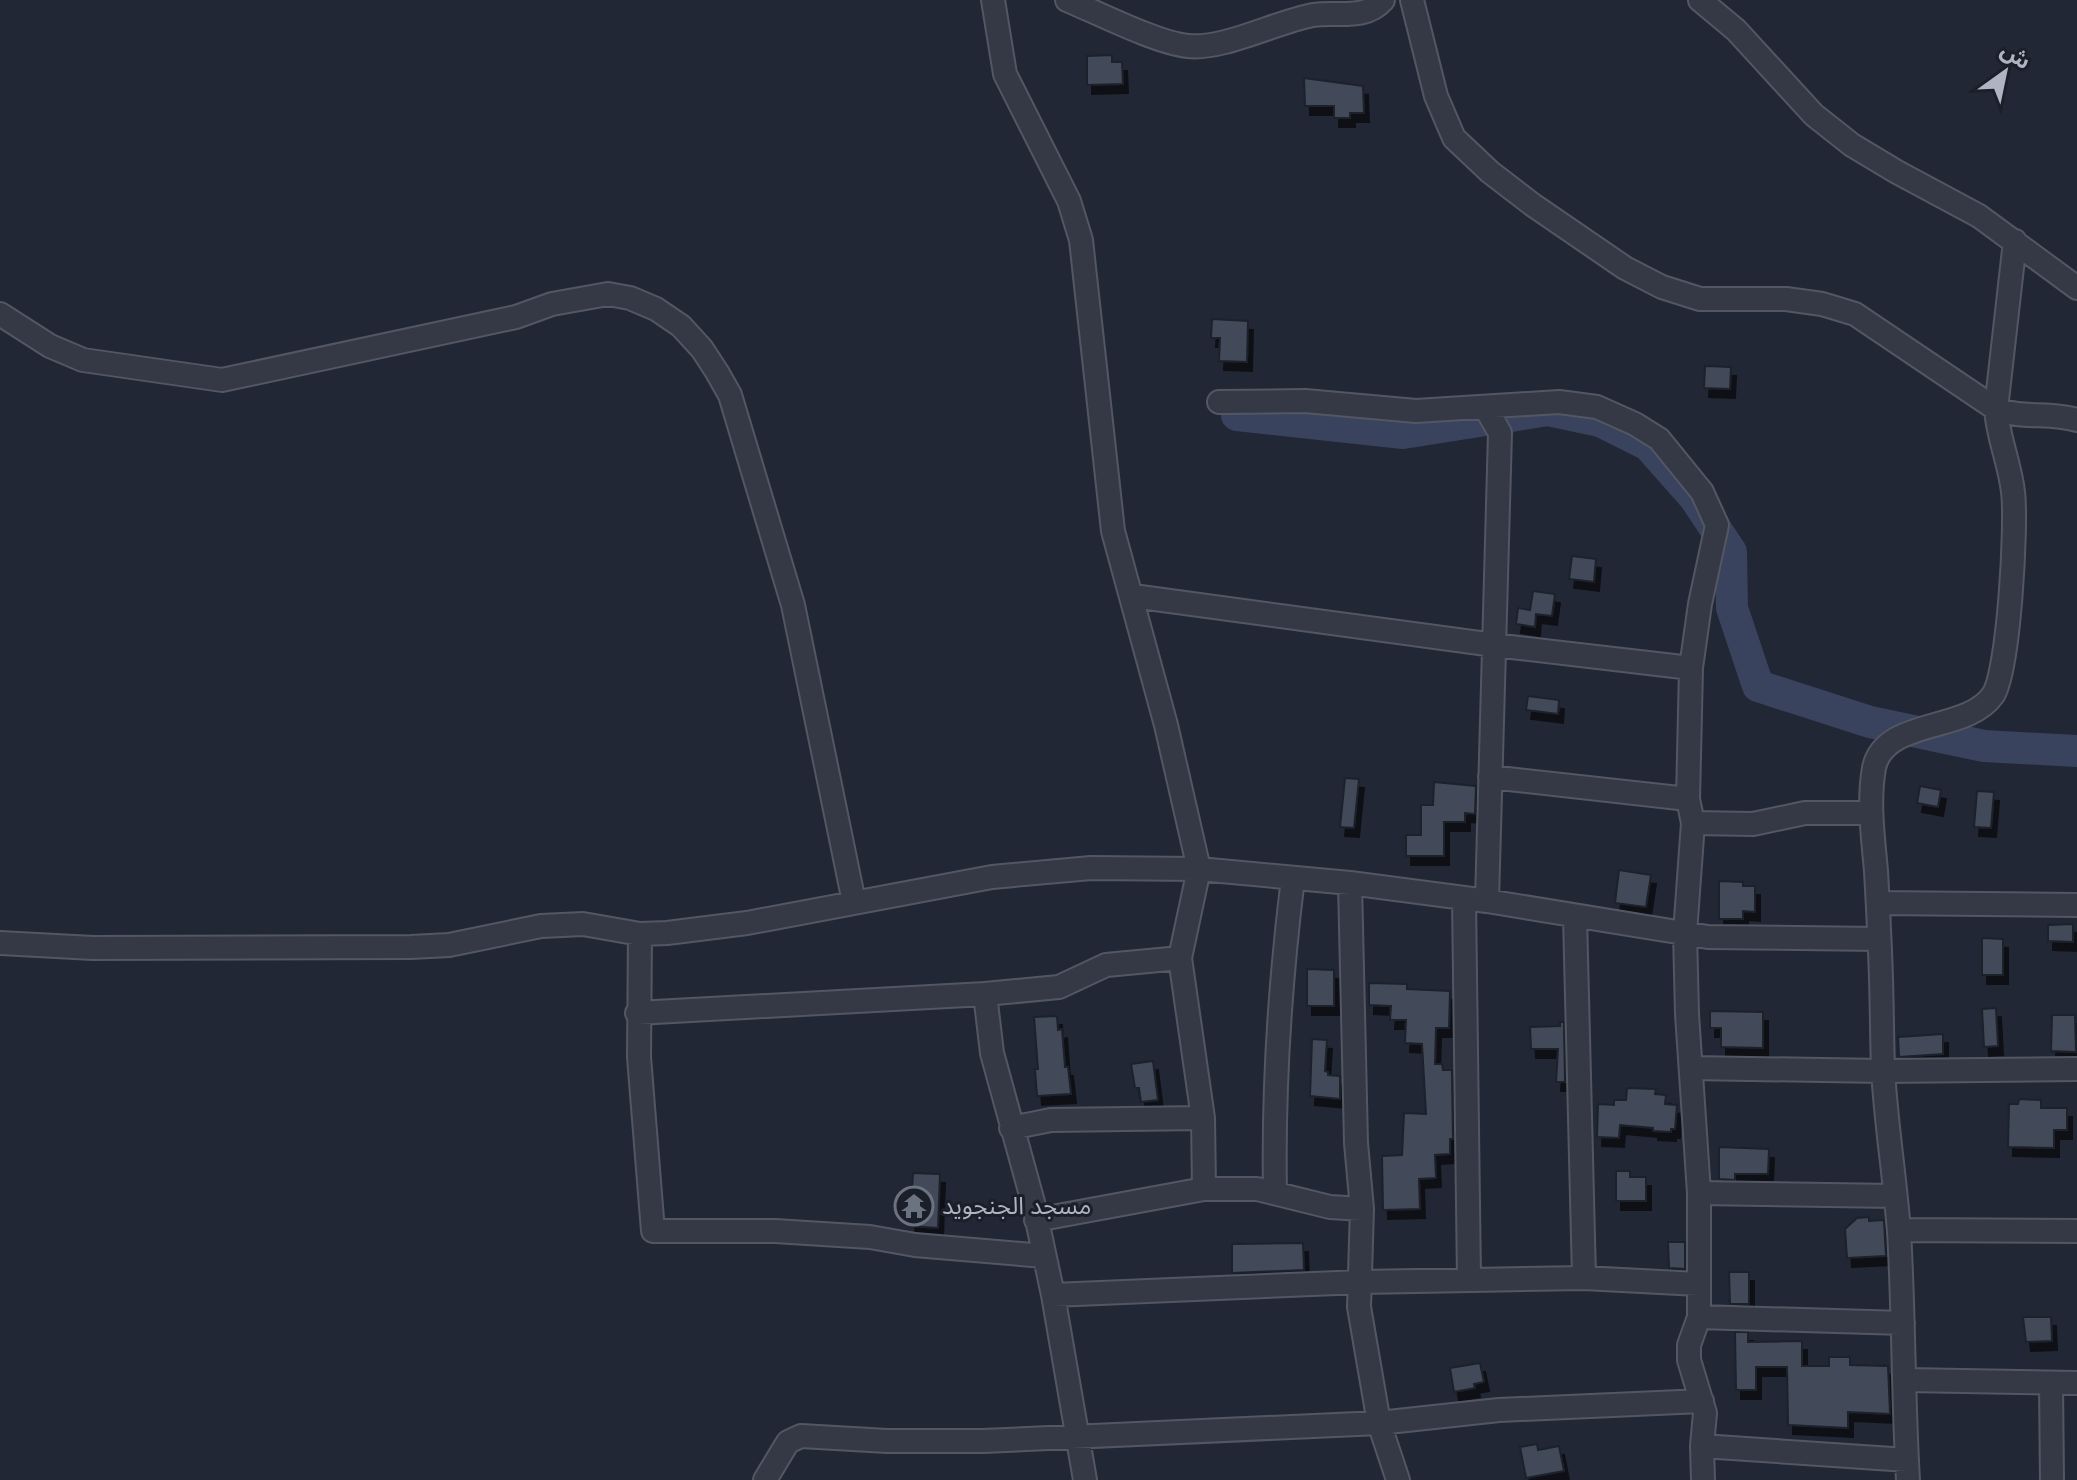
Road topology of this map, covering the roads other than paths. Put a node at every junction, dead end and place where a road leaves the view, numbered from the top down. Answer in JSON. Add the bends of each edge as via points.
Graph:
{"nodes":[{"id":1,"x":993,"y":0,"type":"edge"},
{"id":2,"x":1067,"y":0,"type":"edge"},
{"id":3,"x":1383,"y":0,"type":"edge"},
{"id":4,"x":1412,"y":0,"type":"edge"},
{"id":5,"x":1700,"y":0,"type":"edge"},
{"id":6,"x":2015,"y":241,"type":"junction"},
{"id":7,"x":2077,"y":288,"type":"edge"},
{"id":8,"x":0,"y":314,"type":"edge"},
{"id":9,"x":1219,"y":402,"type":"dead end"},
{"id":10,"x":1485,"y":407,"type":"junction"},
{"id":11,"x":1996,"y":409,"type":"junction"},
{"id":12,"x":2077,"y":420,"type":"edge"},
{"id":13,"x":1133,"y":596,"type":"junction"},
{"id":14,"x":1494,"y":645,"type":"junction"},
{"id":15,"x":1691,"y":668,"type":"junction"},
{"id":16,"x":1490,"y":777,"type":"junction"},
{"id":17,"x":1688,"y":799,"type":"junction"},
{"id":18,"x":1871,"y":813,"type":"junction"},
{"id":19,"x":1693,"y":823,"type":"junction"},
{"id":20,"x":1199,"y":869,"type":"junction"},
{"id":21,"x":1293,"y":878,"type":"junction"},
{"id":22,"x":1350,"y":883,"type":"junction"},
{"id":23,"x":1464,"y":899,"type":"junction"},
{"id":24,"x":1487,"y":901,"type":"junction"},
{"id":25,"x":854,"y":902,"type":"junction"},
{"id":26,"x":1878,"y":903,"type":"junction"},
{"id":27,"x":2077,"y":905,"type":"edge"},
{"id":28,"x":1575,"y":916,"type":"junction"},
{"id":29,"x":1685,"y":933,"type":"junction"},
{"id":30,"x":640,"y":934,"type":"junction"},
{"id":31,"x":1879,"y":939,"type":"junction"},
{"id":32,"x":0,"y":943,"type":"edge"},
{"id":33,"x":1180,"y":958,"type":"junction"},
{"id":34,"x":985,"y":994,"type":"junction"},
{"id":35,"x":637,"y":1013,"type":"junction"},
{"id":36,"x":1691,"y":1068,"type":"junction"},
{"id":37,"x":2077,"y":1069,"type":"edge"},
{"id":38,"x":1883,"y":1071,"type":"junction"},
{"id":39,"x":1203,"y":1118,"type":"junction"},
{"id":40,"x":1011,"y":1128,"type":"junction"},
{"id":41,"x":1204,"y":1189,"type":"junction"},
{"id":42,"x":1275,"y":1193,"type":"junction"},
{"id":43,"x":1699,"y":1193,"type":"junction"},
{"id":44,"x":1895,"y":1196,"type":"junction"},
{"id":45,"x":1362,"y":1209,"type":"junction"},
{"id":46,"x":1036,"y":1220,"type":"junction"},
{"id":47,"x":1899,"y":1230,"type":"junction"},
{"id":48,"x":2077,"y":1231,"type":"edge"},
{"id":49,"x":1044,"y":1256,"type":"junction"},
{"id":50,"x":1584,"y":1278,"type":"junction"},
{"id":51,"x":1469,"y":1280,"type":"junction"},
{"id":52,"x":1361,"y":1282,"type":"junction"},
{"id":53,"x":1698,"y":1284,"type":"junction"},
{"id":54,"x":1053,"y":1295,"type":"junction"},
{"id":55,"x":1699,"y":1317,"type":"junction"},
{"id":56,"x":1903,"y":1323,"type":"junction"},
{"id":57,"x":1906,"y":1380,"type":"junction"},
{"id":58,"x":2051,"y":1383,"type":"junction"},
{"id":59,"x":2077,"y":1383,"type":"edge"},
{"id":60,"x":1702,"y":1401,"type":"junction"},
{"id":61,"x":1379,"y":1423,"type":"junction"},
{"id":62,"x":1078,"y":1436,"type":"junction"},
{"id":63,"x":1702,"y":1446,"type":"junction"},
{"id":64,"x":1907,"y":1470,"type":"edge"},
{"id":65,"x":765,"y":1480,"type":"edge"},
{"id":66,"x":1085,"y":1480,"type":"edge"},
{"id":67,"x":1398,"y":1480,"type":"edge"},
{"id":68,"x":1703,"y":1480,"type":"edge"},
{"id":69,"x":2052,"y":1480,"type":"edge"}],
"edges":[{"from":1,"to":13,"type":"street","via":[[1005,74],[1069,201],[1081,240],[1113,531]]},
{"from":2,"to":3,"type":"street","via":[[1174,44],[1196,47],[1317,15],[1361,14]]},
{"from":4,"to":11,"type":"street","via":[[1436,96],[1454,138],[1533,205],[1662,287],[1700,299],[1786,299],[1855,314]]},
{"from":5,"to":6,"type":"street","via":[[1736,30],[1814,115],[1852,145]]},
{"from":6,"to":7,"type":"street"},
{"from":6,"to":11,"type":"street"},
{"from":8,"to":25,"type":"street","via":[[83,360],[222,380],[608,294],[656,309],[681,326],[730,395],[793,605]]},
{"from":9,"to":10,"type":"street","via":[[1305,401],[1416,411]]},
{"from":10,"to":14,"type":"street","via":[[1500,433]]},
{"from":10,"to":15,"type":"street","via":[[1559,402],[1597,407],[1659,439],[1680,462],[1717,525]]},
{"from":11,"to":12,"type":"street"},
{"from":11,"to":18,"type":"street","via":[[2016,516],[2006,642],[1996,686],[1983,704],[1902,735],[1885,748],[1874,767]]},
{"from":13,"to":14,"type":"street"},
{"from":13,"to":20,"type":"street"},
{"from":14,"to":15,"type":"street"},
{"from":14,"to":16,"type":"street"},
{"from":15,"to":17,"type":"street"},
{"from":16,"to":17,"type":"street"},
{"from":16,"to":24,"type":"street"},
{"from":17,"to":19,"type":"street"},
{"from":18,"to":19,"type":"street","via":[[1805,813],[1753,824]]},
{"from":18,"to":26,"type":"street"},
{"from":19,"to":29,"type":"street"},
{"from":20,"to":21,"type":"street"},
{"from":20,"to":25,"type":"street","via":[[1091,868],[992,877]]},
{"from":20,"to":33,"type":"street"},
{"from":21,"to":22,"type":"street"},
{"from":21,"to":42,"type":"street","via":[[1280,985]]},
{"from":22,"to":23,"type":"street"},
{"from":22,"to":45,"type":"street"},
{"from":23,"to":24,"type":"street"},
{"from":23,"to":51,"type":"street"},
{"from":24,"to":28,"type":"street"},
{"from":25,"to":30,"type":"street","via":[[747,923]]},
{"from":26,"to":27,"type":"street"},
{"from":26,"to":31,"type":"street"},
{"from":28,"to":29,"type":"street"},
{"from":28,"to":50,"type":"street"},
{"from":29,"to":31,"type":"street","via":[[1730,939]]},
{"from":29,"to":36,"type":"street"},
{"from":30,"to":32,"type":"street","via":[[583,924],[411,947],[93,948]]},
{"from":30,"to":35,"type":"street"},
{"from":31,"to":38,"type":"street"},
{"from":33,"to":34,"type":"street","via":[[1106,965],[1059,987]]},
{"from":33,"to":39,"type":"street"},
{"from":34,"to":35,"type":"street"},
{"from":34,"to":40,"type":"street","via":[[989,1040]]},
{"from":35,"to":49,"type":"street","via":[[653,1231],[791,1232]]},
{"from":36,"to":38,"type":"street"},
{"from":36,"to":43,"type":"street"},
{"from":37,"to":38,"type":"street"},
{"from":38,"to":44,"type":"street"},
{"from":39,"to":40,"type":"street","via":[[1051,1120]]},
{"from":39,"to":41,"type":"street"},
{"from":40,"to":46,"type":"street"},
{"from":41,"to":42,"type":"street","via":[[1244,1187]]},
{"from":41,"to":46,"type":"street"},
{"from":42,"to":45,"type":"street"},
{"from":43,"to":44,"type":"street"},
{"from":43,"to":53,"type":"street"},
{"from":44,"to":47,"type":"street"},
{"from":45,"to":52,"type":"street"},
{"from":46,"to":49,"type":"street"},
{"from":47,"to":48,"type":"street"},
{"from":47,"to":56,"type":"street"},
{"from":49,"to":54,"type":"street"},
{"from":50,"to":51,"type":"street"},
{"from":50,"to":53,"type":"street"},
{"from":51,"to":52,"type":"street"},
{"from":52,"to":54,"type":"street"},
{"from":52,"to":61,"type":"street","via":[[1363,1339]]},
{"from":53,"to":55,"type":"street"},
{"from":54,"to":62,"type":"street"},
{"from":55,"to":56,"type":"street"},
{"from":55,"to":60,"type":"street","via":[[1689,1360]]},
{"from":56,"to":57,"type":"street"},
{"from":57,"to":58,"type":"street"},
{"from":57,"to":64,"type":"street"},
{"from":58,"to":59,"type":"street"},
{"from":58,"to":69,"type":"street"},
{"from":60,"to":61,"type":"street","via":[[1499,1410]]},
{"from":60,"to":63,"type":"street"},
{"from":61,"to":62,"type":"street"},
{"from":61,"to":67,"type":"street"},
{"from":62,"to":65,"type":"street","via":[[983,1441],[801,1436],[788,1442]]},
{"from":62,"to":66,"type":"street"},
{"from":63,"to":64,"type":"street"},
{"from":63,"to":68,"type":"street"}]}
